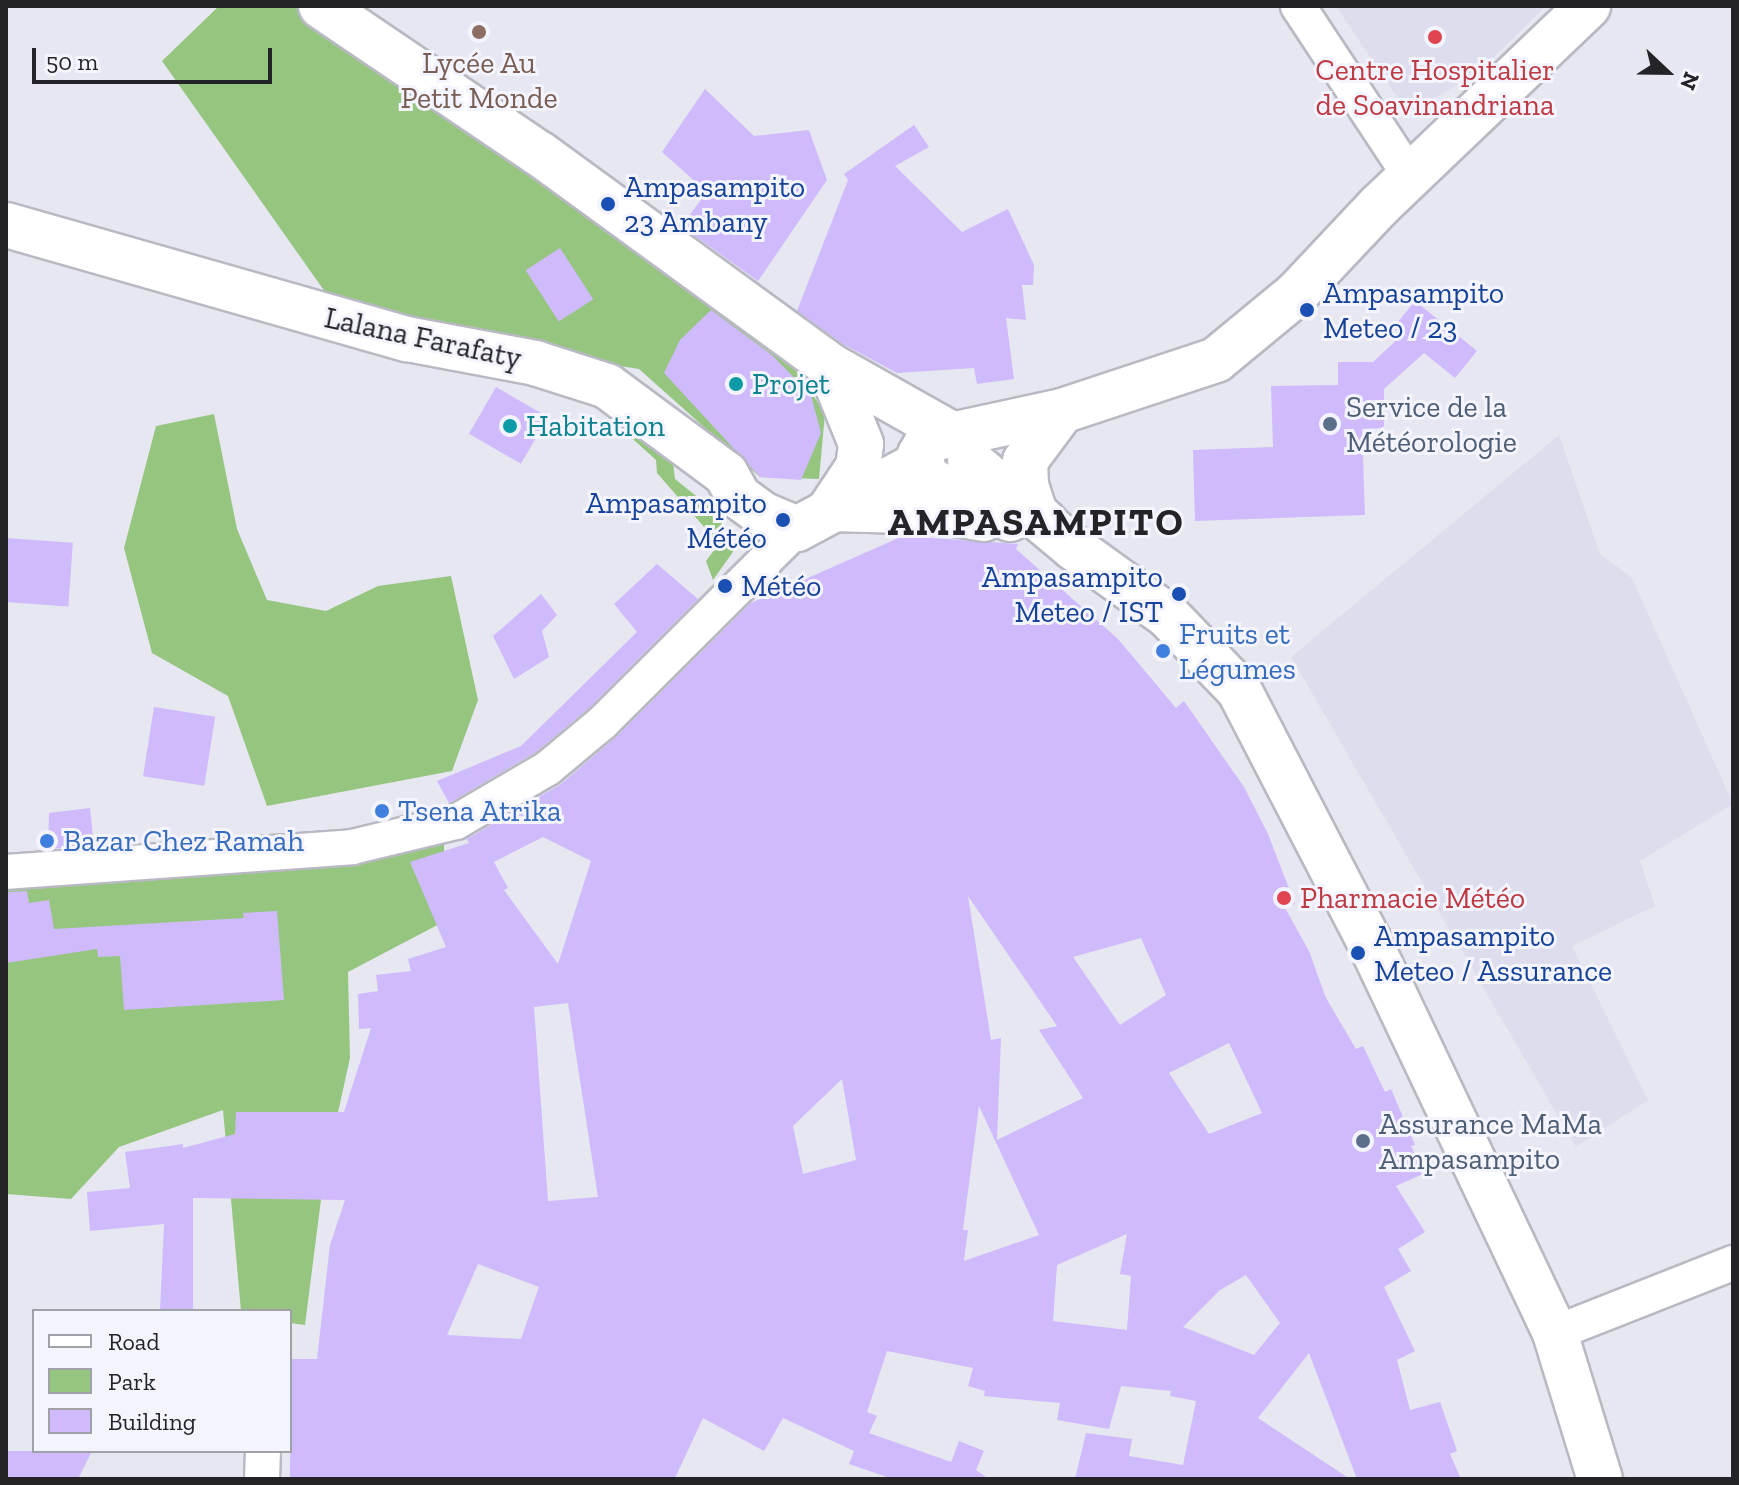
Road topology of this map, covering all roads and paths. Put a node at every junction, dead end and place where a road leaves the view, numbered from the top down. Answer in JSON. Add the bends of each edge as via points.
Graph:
{"nodes":[{"id":1,"x":321,"y":6,"type":"edge"},
{"id":2,"x":1298,"y":6,"type":"edge"},
{"id":3,"x":1588,"y":6,"type":"edge"},
{"id":4,"x":1410,"y":176,"type":"junction"},
{"id":5,"x":6,"y":225,"type":"edge"},
{"id":6,"x":829,"y":365,"type":"junction"},
{"id":7,"x":1062,"y":411,"type":"junction"},
{"id":8,"x":944,"y":460,"type":"junction"},
{"id":9,"x":814,"y":519,"type":"junction"},
{"id":10,"x":1074,"y":548,"type":"junction"},
{"id":11,"x":6,"y":872,"type":"edge"},
{"id":12,"x":1733,"y":1263,"type":"edge"},
{"id":13,"x":1555,"y":1333,"type":"junction"},
{"id":14,"x":263,"y":1453,"type":"edge"},
{"id":15,"x":262,"y":1479,"type":"edge"},
{"id":16,"x":1600,"y":1479,"type":"edge"}],
"edges":[{"from":1,"to":6,"type":"main road","via":[[540,154]]},
{"from":2,"to":4,"type":"street"},
{"from":3,"to":4,"type":"main road"},
{"from":4,"to":7,"type":"main road","via":[[1296,294],[1216,360]]},
{"from":5,"to":9,"type":"main road","name":"Lalana Farafaty","via":[[347,323],[535,363],[607,386],[726,474],[739,497],[762,514]]},
{"from":6,"to":7,"type":"main road","via":[[933,401]]},
{"from":6,"to":8,"type":"main road"},
{"from":6,"to":9,"type":"main road","via":[[861,444],[858,467]]},
{"from":7,"to":8,"type":"main road"},
{"from":7,"to":10,"type":"main road","via":[[1025,461],[1026,486],[1035,513]]},
{"from":8,"to":9,"type":"main road"},
{"from":8,"to":10,"type":"main road"},
{"from":9,"to":10,"type":"main road","via":[[944,512]]},
{"from":9,"to":11,"type":"street","via":[[602,723],[548,768],[456,822],[352,847]]},
{"from":10,"to":13,"type":"main road","via":[[1168,616],[1239,690],[1369,941]]},
{"from":12,"to":13,"type":"street"},
{"from":13,"to":16,"type":"main road"},
{"from":14,"to":15,"type":"street"}]}
